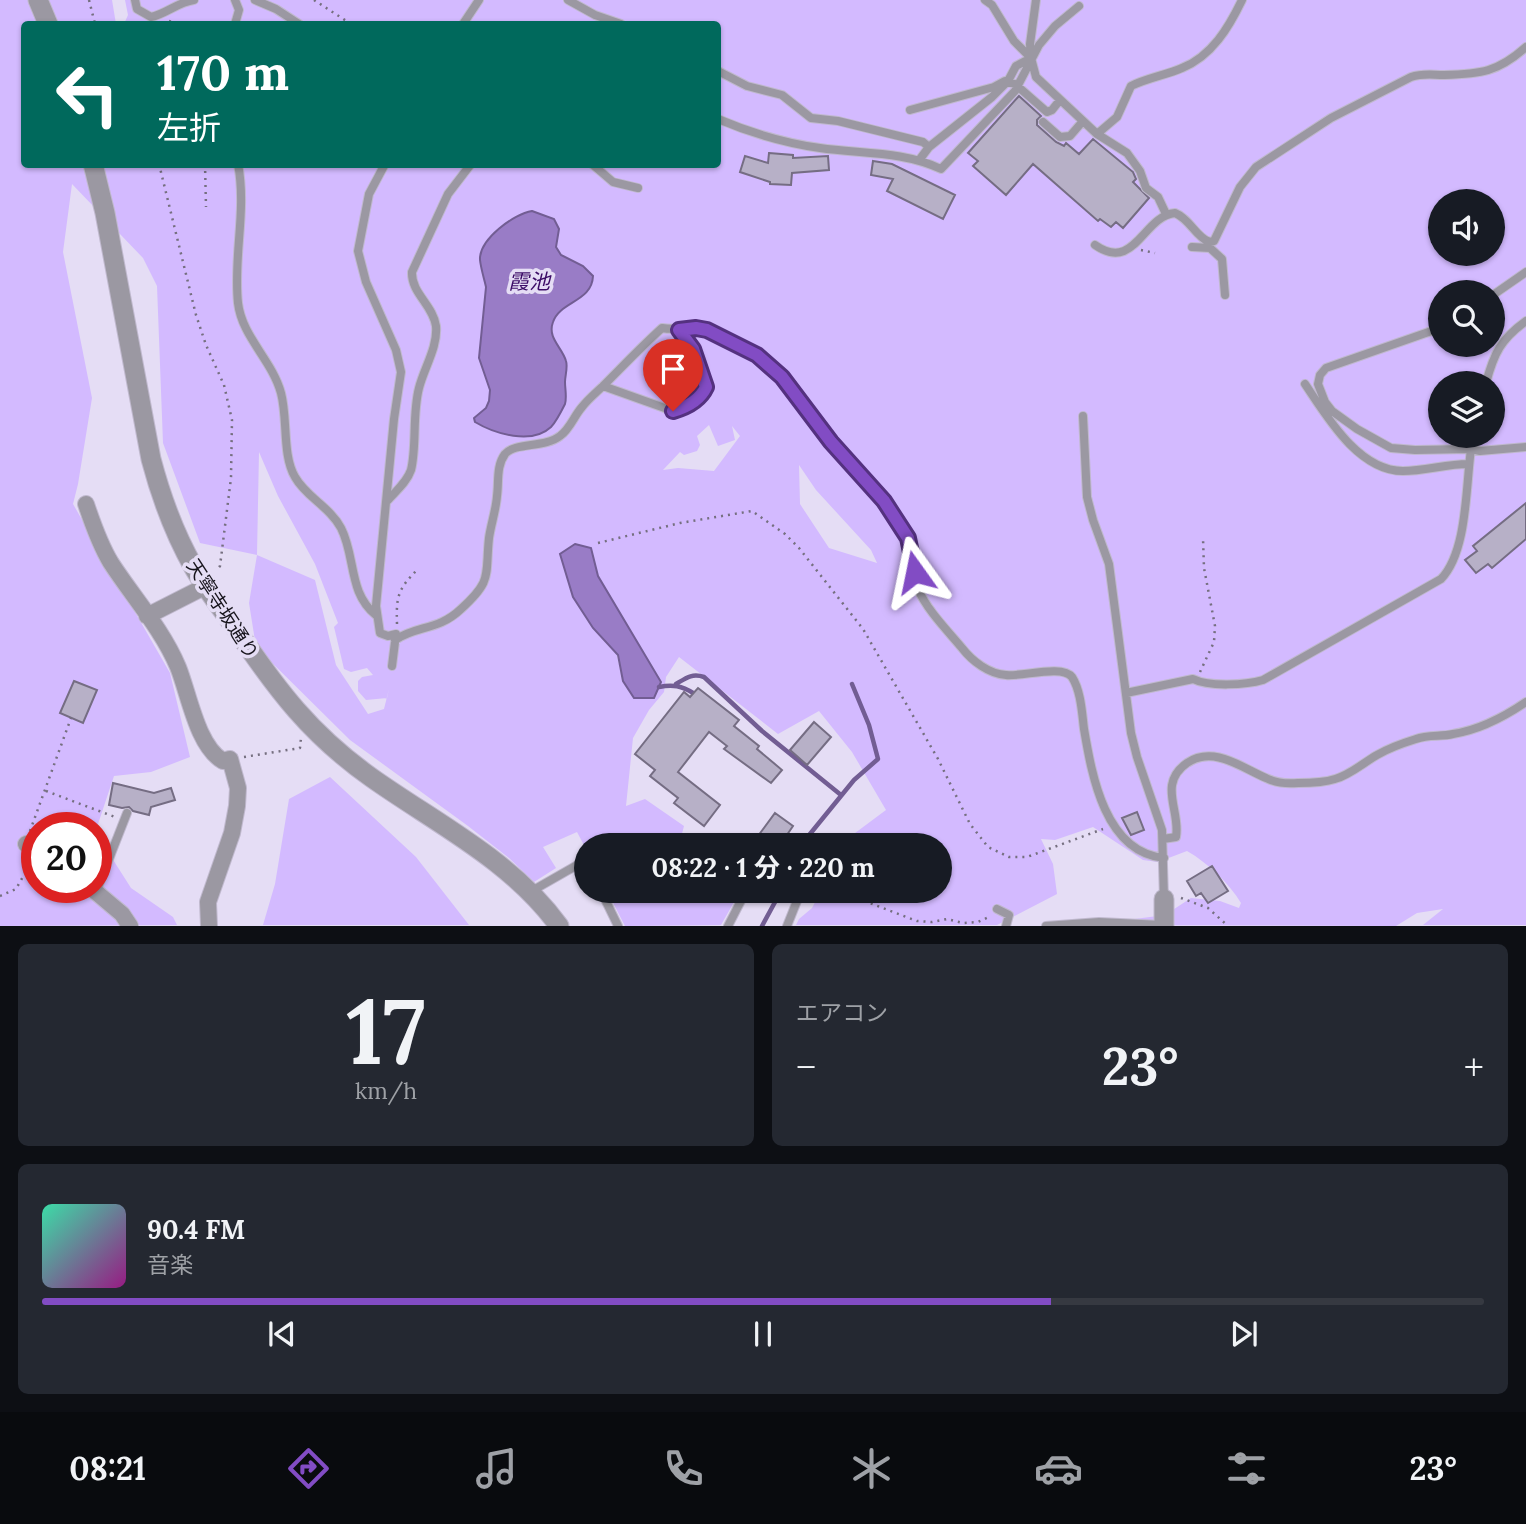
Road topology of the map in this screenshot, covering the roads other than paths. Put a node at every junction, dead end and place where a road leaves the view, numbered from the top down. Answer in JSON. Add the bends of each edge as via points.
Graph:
{"nodes":[{"id":1,"x":38,"y":0,"type":"edge"},
{"id":2,"x":135,"y":0,"type":"edge"},
{"id":3,"x":194,"y":0,"type":"edge"},
{"id":4,"x":235,"y":0,"type":"edge"},
{"id":5,"x":255,"y":0,"type":"edge"},
{"id":6,"x":479,"y":0,"type":"edge"},
{"id":7,"x":568,"y":0,"type":"edge"},
{"id":8,"x":578,"y":0,"type":"edge"},
{"id":9,"x":985,"y":0,"type":"edge"},
{"id":10,"x":1036,"y":0,"type":"edge"},
{"id":11,"x":1242,"y":0,"type":"edge"},
{"id":12,"x":1079,"y":6,"type":"dead end"},
{"id":13,"x":584,"y":9,"type":"junction"},
{"id":14,"x":47,"y":21,"type":"edge"},
{"id":15,"x":236,"y":21,"type":"edge"},
{"id":16,"x":294,"y":21,"type":"edge"},
{"id":17,"x":465,"y":21,"type":"edge"},
{"id":18,"x":614,"y":21,"type":"edge"},
{"id":19,"x":1526,"y":47,"type":"edge"},
{"id":20,"x":1031,"y":58,"type":"junction"},
{"id":21,"x":721,"y":73,"type":"edge"},
{"id":22,"x":1008,"y":81,"type":"junction"},
{"id":23,"x":1018,"y":87,"type":"junction"},
{"id":24,"x":1060,"y":100,"type":"junction"},
{"id":25,"x":910,"y":110,"type":"dead end"},
{"id":26,"x":721,"y":120,"type":"edge"},
{"id":27,"x":1083,"y":121,"type":"junction"},
{"id":28,"x":1043,"y":122,"type":"dead end"},
{"id":29,"x":1097,"y":134,"type":"junction"},
{"id":30,"x":929,"y":147,"type":"junction"},
{"id":31,"x":920,"y":159,"type":"junction"},
{"id":32,"x":94,"y":168,"type":"edge"},
{"id":33,"x":238,"y":168,"type":"edge"},
{"id":34,"x":383,"y":168,"type":"edge"},
{"id":35,"x":468,"y":168,"type":"edge"},
{"id":36,"x":597,"y":168,"type":"edge"},
{"id":37,"x":638,"y":188,"type":"dead end"},
{"id":38,"x":1166,"y":214,"type":"junction"},
{"id":39,"x":1214,"y":241,"type":"junction"},
{"id":40,"x":1095,"y":245,"type":"dead end"},
{"id":41,"x":1192,"y":247,"type":"dead end"},
{"id":42,"x":1217,"y":252,"type":"junction"},
{"id":43,"x":1526,"y":272,"type":"edge"},
{"id":44,"x":1505,"y":287,"type":"edge"},
{"id":45,"x":1225,"y":295,"type":"dead end"},
{"id":46,"x":1526,"y":321,"type":"edge"},
{"id":47,"x":679,"y":330,"type":"junction"},
{"id":48,"x":1428,"y":332,"type":"edge"},
{"id":49,"x":1490,"y":371,"type":"edge"},
{"id":50,"x":1305,"y":383,"type":"dead end"},
{"id":51,"x":603,"y":386,"type":"junction"},
{"id":52,"x":1083,"y":416,"type":"dead end"},
{"id":53,"x":1526,"y":447,"type":"edge"},
{"id":54,"x":1471,"y":449,"type":"junction"},
{"id":55,"x":1468,"y":464,"type":"junction"},
{"id":56,"x":388,"y":500,"type":"junction"},
{"id":57,"x":86,"y":504,"type":"dead end"},
{"id":58,"x":206,"y":586,"type":"junction"},
{"id":59,"x":376,"y":615,"type":"junction"},
{"id":60,"x":147,"y":616,"type":"junction"},
{"id":61,"x":395,"y":637,"type":"junction"},
{"id":62,"x":392,"y":666,"type":"dead end"},
{"id":63,"x":1126,"y":693,"type":"junction"},
{"id":64,"x":1526,"y":702,"type":"edge"},
{"id":65,"x":126,"y":817,"type":"road end"},
{"id":66,"x":1163,"y":839,"type":"junction"},
{"id":67,"x":112,"y":848,"type":"edge"},
{"id":68,"x":1164,"y":858,"type":"junction"},
{"id":69,"x":574,"y":867,"type":"edge"},
{"id":70,"x":530,"y":892,"type":"junction"},
{"id":71,"x":1164,"y":899,"type":"joint"},
{"id":72,"x":109,"y":903,"type":"edge"},
{"id":73,"x":607,"y":903,"type":"edge"},
{"id":74,"x":740,"y":903,"type":"edge"},
{"id":75,"x":796,"y":903,"type":"edge"},
{"id":76,"x":997,"y":909,"type":"road end"},
{"id":77,"x":1164,"y":925,"type":"edge"},
{"id":78,"x":130,"y":926,"type":"edge"},
{"id":79,"x":209,"y":926,"type":"edge"},
{"id":80,"x":559,"y":926,"type":"edge"},
{"id":81,"x":618,"y":926,"type":"edge"},
{"id":82,"x":728,"y":926,"type":"edge"},
{"id":83,"x":787,"y":926,"type":"edge"},
{"id":84,"x":1006,"y":926,"type":"edge"},
{"id":85,"x":1046,"y":926,"type":"edge"}],
"edges":[{"from":1,"to":14,"type":"street"},
{"from":2,"to":3,"type":"lane","via":[[137,9],[151,17]]},
{"from":4,"to":15,"type":"lane","via":[[239,10]]},
{"from":5,"to":16,"type":"lane"},
{"from":6,"to":17,"type":"lane"},
{"from":7,"to":13,"type":"lane"},
{"from":8,"to":13,"type":"lane"},
{"from":9,"to":20,"type":"lane"},
{"from":10,"to":20,"type":"lane"},
{"from":11,"to":29,"type":"lane","via":[[1223,34],[1207,51],[1186,66],[1131,86],[1117,117]]},
{"from":12,"to":20,"type":"lane","via":[[1055,26]]},
{"from":13,"to":18,"type":"lane"},
{"from":19,"to":39,"type":"lane","via":[[1496,69],[1411,77],[1319,126],[1250,173]]},
{"from":20,"to":22,"type":"lane","via":[[1016,66]]},
{"from":20,"to":23,"type":"lane"},
{"from":20,"to":24,"type":"lane","via":[[1036,77]]},
{"from":21,"to":30,"type":"lane","via":[[782,96],[811,118],[838,121]]},
{"from":22,"to":23,"type":"lane"},
{"from":22,"to":25,"type":"lane"},
{"from":22,"to":30,"type":"lane"},
{"from":23,"to":24,"type":"lane","via":[[1033,105],[1047,112]]},
{"from":23,"to":31,"type":"lane","via":[[942,169]]},
{"from":24,"to":27,"type":"lane"},
{"from":26,"to":31,"type":"lane","via":[[803,146]]},
{"from":27,"to":28,"type":"lane","via":[[1070,136],[1060,137]]},
{"from":27,"to":29,"type":"lane"},
{"from":29,"to":38,"type":"lane","via":[[1127,153]]},
{"from":30,"to":31,"type":"lane"},
{"from":32,"to":58,"type":"street","name":"天寧寺坂通り","via":[[157,481],[180,542]]},
{"from":33,"to":59,"type":"lane","via":[[241,315],[279,387],[293,474],[340,527],[357,590]]},
{"from":34,"to":56,"type":"lane","via":[[369,194],[358,251],[401,372]]},
{"from":35,"to":56,"type":"lane","via":[[449,194],[412,272],[413,283],[434,317],[436,335],[414,410],[410,472]]},
{"from":36,"to":37,"type":"lane","via":[[613,182]]},
{"from":38,"to":39,"type":"lane","via":[[1182,216],[1202,239]]},
{"from":38,"to":40,"type":"lane","via":[[1130,249],[1113,253]]},
{"from":39,"to":42,"type":"lane"},
{"from":41,"to":42,"type":"lane"},
{"from":42,"to":45,"type":"lane","via":[[1222,258]]},
{"from":43,"to":44,"type":"lane"},
{"from":46,"to":49,"type":"lane","via":[[1504,338]]},
{"from":47,"to":51,"type":"lane","via":[[662,328]]},
{"from":47,"to":51,"type":"lane","via":[[693,349],[706,387],[693,402],[673,411]]},
{"from":47,"to":68,"type":"lane","via":[[701,328],[718,334],[757,355],[791,387],[831,442],[884,501],[908,538],[918,589],[971,658],[1006,675],[1054,671],[1070,675],[1078,693],[1090,767],[1112,825],[1143,852]]},
{"from":48,"to":54,"type":"lane","via":[[1334,364],[1320,375],[1318,384],[1332,411],[1391,447]]},
{"from":50,"to":55,"type":"lane","via":[[1333,427],[1380,465],[1404,471]]},
{"from":51,"to":61,"type":"lane","via":[[562,435],[515,448],[504,456],[487,574],[479,591],[439,625]]},
{"from":52,"to":63,"type":"lane","via":[[1087,497],[1109,564]]},
{"from":53,"to":54,"type":"lane"},
{"from":54,"to":55,"type":"lane"},
{"from":55,"to":63,"type":"lane","via":[[1466,506],[1453,561],[1441,579],[1264,680],[1200,683],[1193,679]]},
{"from":56,"to":59,"type":"lane"},
{"from":57,"to":60,"type":"street","via":[[110,561]]},
{"from":58,"to":60,"type":"street"},
{"from":58,"to":70,"type":"street","name":"天寧寺坂通り","via":[[265,673],[303,719],[350,762],[505,868]]},
{"from":59,"to":61,"type":"lane","via":[[380,633]]},
{"from":60,"to":79,"type":"street","via":[[177,666],[202,734],[215,756],[230,759],[237,788],[232,833],[208,902]]},
{"from":61,"to":62,"type":"lane"},
{"from":63,"to":66,"type":"lane","via":[[1134,747]]},
{"from":64,"to":66,"type":"lane","via":[[1468,731],[1416,739],[1337,779],[1275,782],[1233,761],[1208,756],[1195,759],[1172,781],[1178,828],[1176,837]]},
{"from":65,"to":67,"type":"lane"},
{"from":66,"to":68,"type":"lane"},
{"from":68,"to":71,"type":"lane"},
{"from":69,"to":70,"type":"lane"},
{"from":70,"to":80,"type":"street","name":"天寧寺坂通り"},
{"from":71,"to":77,"type":"street"},
{"from":72,"to":78,"type":"street"},
{"from":73,"to":81,"type":"lane"},
{"from":74,"to":82,"type":"lane"},
{"from":75,"to":83,"type":"lane"},
{"from":76,"to":84,"type":"lane","via":[[1009,915]]},
{"from":77,"to":85,"type":"lane","via":[[1100,922]]}]}
